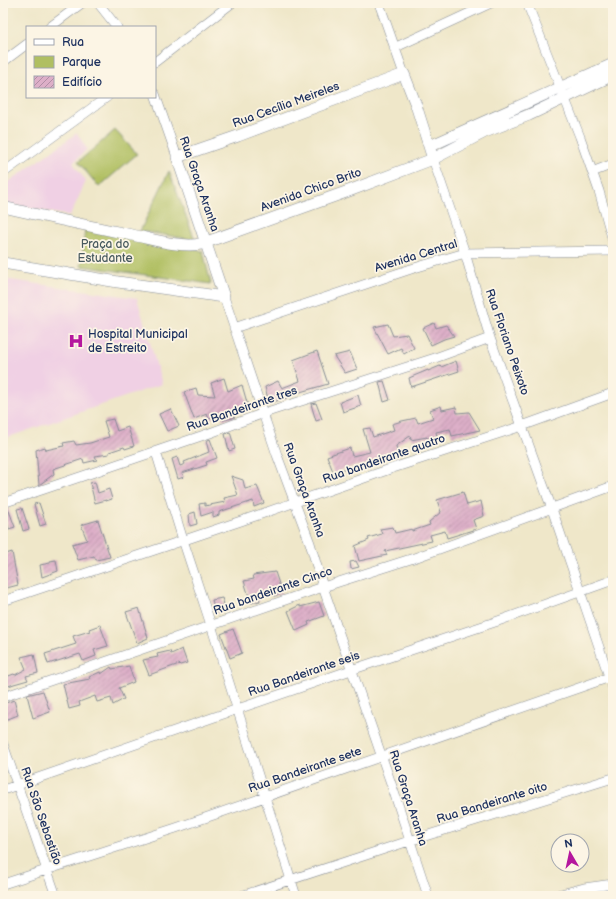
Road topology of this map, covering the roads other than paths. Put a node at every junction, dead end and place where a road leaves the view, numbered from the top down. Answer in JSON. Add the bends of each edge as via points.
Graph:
{"nodes":[{"id":1,"x":82,"y":3,"type":"edge"},
{"id":2,"x":98,"y":3,"type":"edge"},
{"id":3,"x":232,"y":3,"type":"edge"},
{"id":4,"x":379,"y":3,"type":"edge"},
{"id":5,"x":491,"y":3,"type":"edge"},
{"id":6,"x":527,"y":3,"type":"edge"},
{"id":7,"x":51,"y":26,"type":"edge"},
{"id":8,"x":116,"y":26,"type":"edge"},
{"id":9,"x":26,"y":45,"type":"edge"},
{"id":10,"x":394,"y":48,"type":"junction"},
{"id":11,"x":156,"y":61,"type":"edge"},
{"id":12,"x":3,"y":62,"type":"edge"},
{"id":13,"x":613,"y":64,"type":"edge"},
{"id":14,"x":404,"y":74,"type":"junction"},
{"id":15,"x":613,"y":75,"type":"edge"},
{"id":16,"x":561,"y":87,"type":"junction"},
{"id":17,"x":156,"y":97,"type":"edge"},
{"id":18,"x":106,"y":98,"type":"edge"},
{"id":19,"x":566,"y":98,"type":"junction"},
{"id":20,"x":430,"y":146,"type":"junction"},
{"id":21,"x":176,"y":157,"type":"junction"},
{"id":22,"x":433,"y":159,"type":"junction"},
{"id":23,"x":613,"y":164,"type":"edge"},
{"id":24,"x":592,"y":172,"type":"junction"},
{"id":25,"x":3,"y":173,"type":"edge"},
{"id":26,"x":3,"y":207,"type":"edge"},
{"id":27,"x":613,"y":241,"type":"edge"},
{"id":28,"x":205,"y":242,"type":"junction"},
{"id":29,"x":613,"y":251,"type":"edge"},
{"id":30,"x":465,"y":253,"type":"junction"},
{"id":31,"x":3,"y":263,"type":"edge"},
{"id":32,"x":224,"y":296,"type":"junction"},
{"id":33,"x":234,"y":328,"type":"junction"},
{"id":34,"x":490,"y":338,"type":"junction"},
{"id":35,"x":613,"y":393,"type":"edge"},
{"id":36,"x":264,"y":413,"type":"junction"},
{"id":37,"x":522,"y":426,"type":"junction"},
{"id":38,"x":156,"y":452,"type":"junction"},
{"id":39,"x":613,"y":486,"type":"edge"},
{"id":40,"x":294,"y":502,"type":"junction"},
{"id":41,"x":3,"y":503,"type":"edge"},
{"id":42,"x":552,"y":509,"type":"junction"},
{"id":43,"x":183,"y":540,"type":"junction"},
{"id":44,"x":613,"y":580,"type":"edge"},
{"id":45,"x":323,"y":587,"type":"junction"},
{"id":46,"x":580,"y":592,"type":"junction"},
{"id":47,"x":3,"y":601,"type":"edge"},
{"id":48,"x":211,"y":625,"type":"junction"},
{"id":49,"x":351,"y":670,"type":"junction"},
{"id":50,"x":611,"y":676,"type":"edge"},
{"id":51,"x":613,"y":688,"type":"edge"},
{"id":52,"x":3,"y":697,"type":"edge"},
{"id":53,"x":237,"y":710,"type":"junction"},
{"id":54,"x":3,"y":744,"type":"edge"},
{"id":55,"x":381,"y":756,"type":"junction"},
{"id":56,"x":613,"y":778,"type":"edge"},
{"id":57,"x":17,"y":785,"type":"junction"},
{"id":58,"x":3,"y":790,"type":"edge"},
{"id":59,"x":265,"y":797,"type":"junction"},
{"id":60,"x":409,"y":841,"type":"junction"},
{"id":61,"x":47,"y":869,"type":"junction"},
{"id":62,"x":290,"y":880,"type":"junction"},
{"id":63,"x":3,"y":884,"type":"edge"},
{"id":64,"x":613,"y":884,"type":"edge"},
{"id":65,"x":56,"y":896,"type":"edge"},
{"id":66,"x":241,"y":896,"type":"edge"},
{"id":67,"x":296,"y":896,"type":"edge"},
{"id":68,"x":428,"y":896,"type":"edge"},
{"id":69,"x":553,"y":896,"type":"edge"}],
"edges":[{"from":1,"to":7,"type":"street"},
{"from":2,"to":8,"type":"street"},
{"from":3,"to":11,"type":"street"},
{"from":4,"to":10,"type":"street","name":"Rua Floriano Peixoto"},
{"from":5,"to":10,"type":"street"},
{"from":6,"to":16,"type":"street"},
{"from":9,"to":12,"type":"street"},
{"from":10,"to":14,"type":"street","name":"Rua Floriano Peixoto"},
{"from":13,"to":16,"type":"main road"},
{"from":14,"to":20,"type":"main road","name":"Rua Floriano Peixoto"},
{"from":14,"to":21,"type":"main road","name":"Rua Cecília Meireles"},
{"from":15,"to":19,"type":"main road","name":"Avenida Chico Brito"},
{"from":16,"to":19,"type":"street"},
{"from":16,"to":20,"type":"main road"},
{"from":17,"to":21,"type":"street","name":"Rua Graça Aranha"},
{"from":18,"to":25,"type":"street"},
{"from":19,"to":22,"type":"main road","name":"Avenida Chico Brito","via":[[485,132]]},
{"from":19,"to":24,"type":"street"},
{"from":20,"to":22,"type":"main road","name":"Rua Floriano Peixoto"},
{"from":21,"to":28,"type":"main road","name":"Rua Graça Aranha"},
{"from":22,"to":28,"type":"main road","name":"Avenida Chico Brito"},
{"from":22,"to":30,"type":"street","name":"Rua Floriano Peixoto"},
{"from":23,"to":24,"type":"street"},
{"from":24,"to":27,"type":"street"},
{"from":26,"to":28,"type":"main road","name":"Avenida Chico Brito","via":[[152,239],[193,245]]},
{"from":28,"to":32,"type":"main road","name":"Rua Graça Aranha"},
{"from":29,"to":30,"type":"street","name":"Avenida Central"},
{"from":30,"to":33,"type":"street","name":"Avenida Central"},
{"from":30,"to":34,"type":"street","name":"Rua Floriano Peixoto"},
{"from":31,"to":32,"type":"main road"},
{"from":32,"to":33,"type":"street","name":"Rua Graça Aranha"},
{"from":33,"to":36,"type":"street","name":"Rua Graça Aranha"},
{"from":34,"to":36,"type":"street","name":"Rua Bandeirante tres"},
{"from":34,"to":37,"type":"street","name":"Rua Floriano Peixoto"},
{"from":35,"to":37,"type":"street","name":"Rua bandeirante quatro"},
{"from":36,"to":38,"type":"street","name":"Rua Bandeirante tres"},
{"from":36,"to":40,"type":"street","name":"Rua Graça Aranha"},
{"from":37,"to":40,"type":"street","name":"Rua bandeirante quatro"},
{"from":37,"to":42,"type":"street","name":"Rua Floriano Peixoto"},
{"from":38,"to":41,"type":"street","name":"Rua Bandeirante tres"},
{"from":38,"to":43,"type":"street"},
{"from":39,"to":42,"type":"street","name":"Rua bandeirante Cinco"},
{"from":40,"to":43,"type":"street","name":"Rua bandeirante quatro"},
{"from":40,"to":45,"type":"street","name":"Rua Graça Aranha"},
{"from":42,"to":45,"type":"street","name":"Rua bandeirante Cinco"},
{"from":42,"to":46,"type":"street","name":"Rua Floriano Peixoto"},
{"from":43,"to":47,"type":"street","name":"Rua bandeirante quatro"},
{"from":43,"to":48,"type":"street"},
{"from":44,"to":46,"type":"street","name":"Rua Bandeirante seis"},
{"from":45,"to":48,"type":"street","name":"Rua bandeirante Cinco"},
{"from":45,"to":49,"type":"street","name":"Rua Graça Aranha"},
{"from":46,"to":49,"type":"street","name":"Rua Bandeirante seis"},
{"from":46,"to":50,"type":"street","name":"Rua Floriano Peixoto"},
{"from":48,"to":52,"type":"street","name":"Rua bandeirante Cinco"},
{"from":48,"to":53,"type":"street"},
{"from":49,"to":53,"type":"street","name":"Rua Bandeirante seis"},
{"from":49,"to":55,"type":"street","name":"Rua Graça Aranha"},
{"from":50,"to":51,"type":"street","name":"Rua Floriano Peixoto"},
{"from":50,"to":55,"type":"street","name":"Rua Bandeirante sete"},
{"from":53,"to":57,"type":"street","name":"Rua Bandeirante seis"},
{"from":53,"to":59,"type":"street"},
{"from":54,"to":57,"type":"street","name":"Rua São Sebastião"},
{"from":55,"to":59,"type":"street","name":"Rua Bandeirante sete"},
{"from":55,"to":60,"type":"street","name":"Rua Graça Aranha"},
{"from":56,"to":60,"type":"street","name":"Rua Bandeirante oito"},
{"from":57,"to":58,"type":"street","name":"Rua Bandeirante seis"},
{"from":57,"to":61,"type":"street","name":"Rua São Sebastião"},
{"from":59,"to":61,"type":"street","name":"Rua Bandeirante sete"},
{"from":59,"to":62,"type":"street"},
{"from":60,"to":62,"type":"street","name":"Rua Bandeirante oito"},
{"from":60,"to":68,"type":"street","name":"Rua Graça Aranha"},
{"from":61,"to":63,"type":"street","name":"Rua Bandeirante sete"},
{"from":61,"to":65,"type":"street","name":"Rua São Sebastião"},
{"from":62,"to":66,"type":"street","name":"Rua Bandeirante oito"},
{"from":62,"to":67,"type":"street"},
{"from":64,"to":69,"type":"street"}]}
